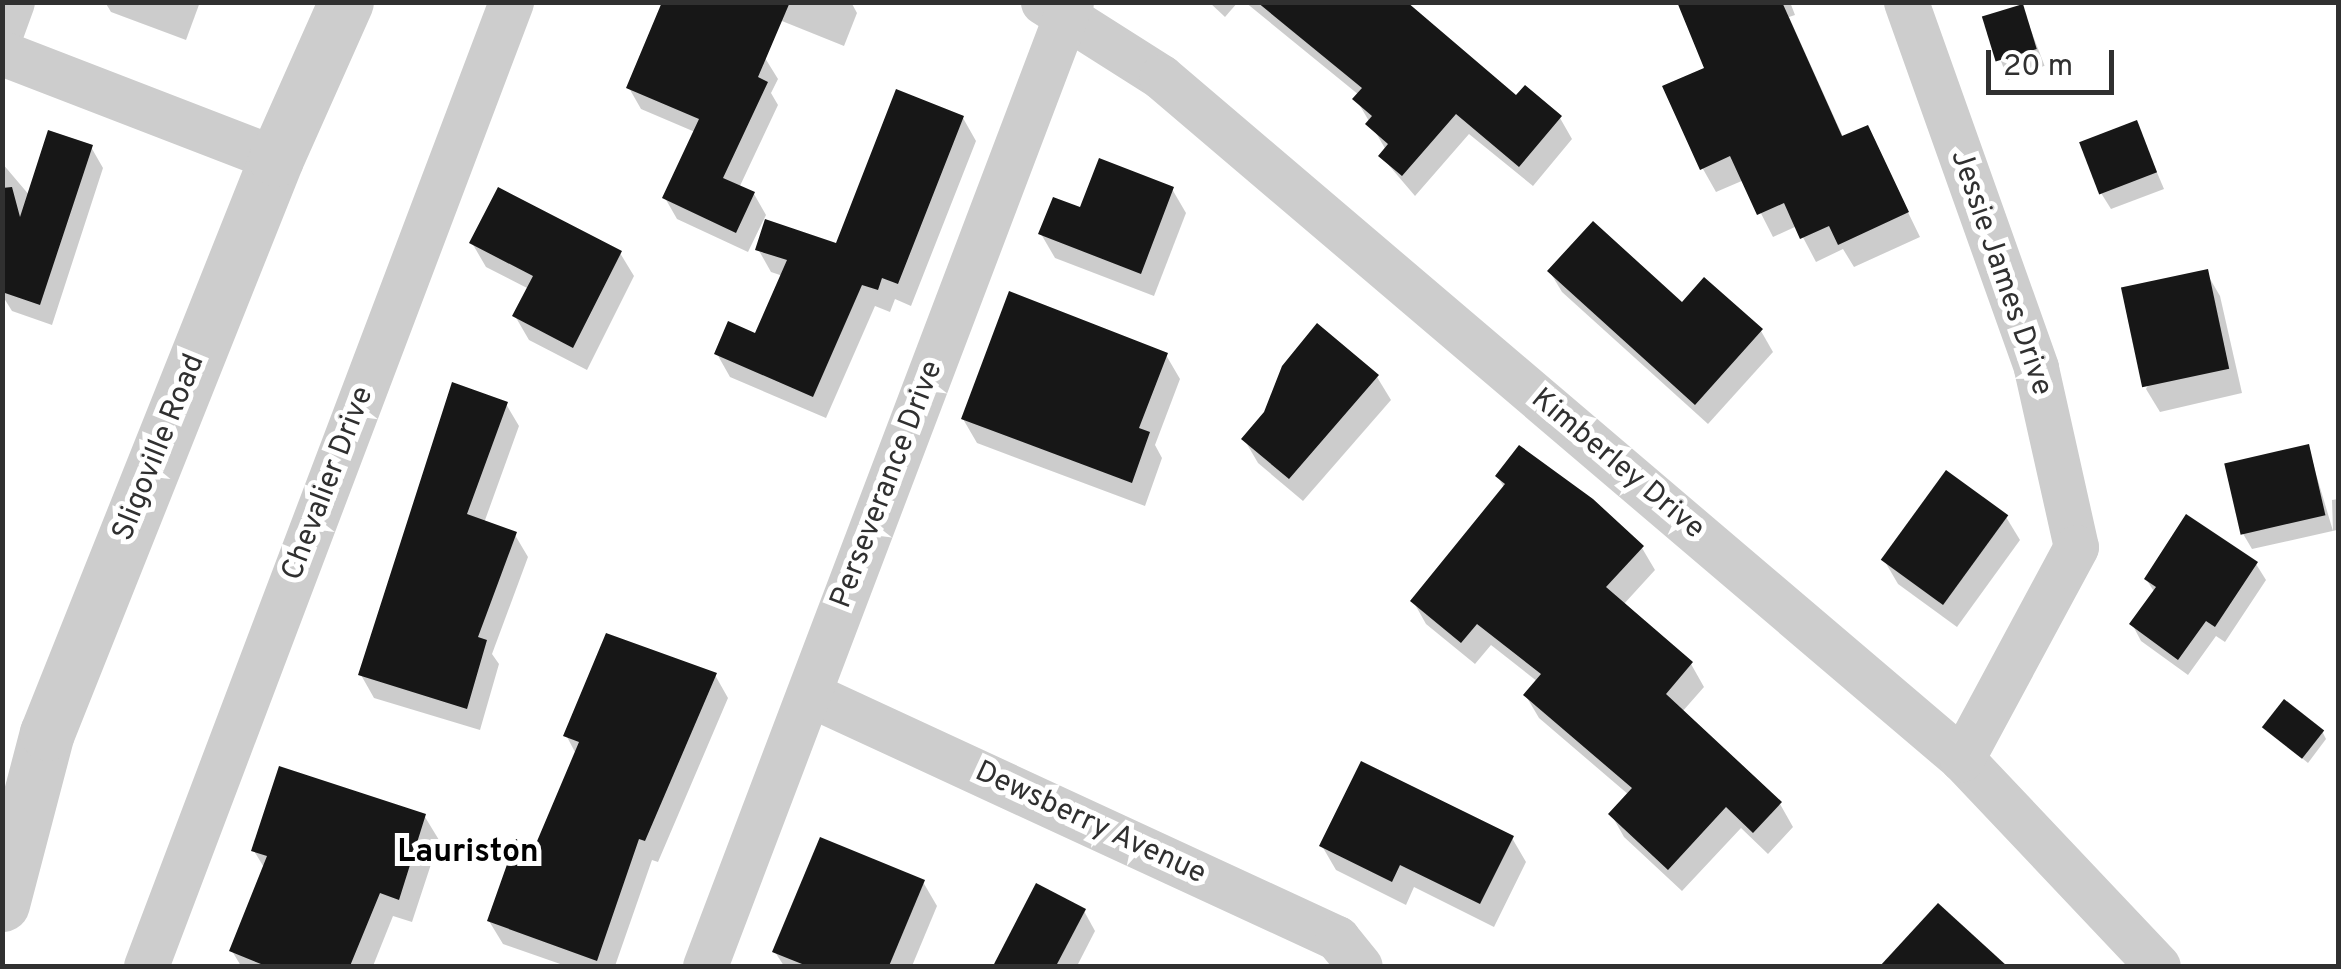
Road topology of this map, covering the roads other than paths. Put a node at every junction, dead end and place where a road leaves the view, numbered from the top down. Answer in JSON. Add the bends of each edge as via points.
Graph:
{"nodes":[{"id":1,"x":12,"y":2,"type":"edge"},
{"id":2,"x":346,"y":2,"type":"edge"},
{"id":3,"x":511,"y":2,"type":"edge"},
{"id":4,"x":1906,"y":2,"type":"edge"},
{"id":5,"x":1060,"y":6,"type":"edge"},
{"id":6,"x":2,"y":29,"type":"edge"},
{"id":7,"x":2,"y":52,"type":"edge"},
{"id":8,"x":276,"y":159,"type":"junction"},
{"id":9,"x":809,"y":694,"type":"junction"},
{"id":10,"x":1962,"y":759,"type":"junction"},
{"id":11,"x":2,"y":904,"type":"edge"},
{"id":12,"x":146,"y":966,"type":"edge"},
{"id":13,"x":705,"y":966,"type":"edge"},
{"id":14,"x":1360,"y":966,"type":"edge"},
{"id":15,"x":2158,"y":966,"type":"edge"}],
"edges":[{"from":1,"to":6,"type":"street"},
{"from":2,"to":8,"type":"street","name":"Sligoville Road"},
{"from":3,"to":12,"type":"street","name":"Chevalier Drive"},
{"from":4,"to":10,"type":"street","name":"Jessie James Drive","via":[[2036,368],[2076,547]]},
{"from":5,"to":9,"type":"street","name":"Perseverance Drive"},
{"from":5,"to":10,"type":"street","name":"Kimberley Drive","via":[[1161,77]]},
{"from":7,"to":8,"type":"street"},
{"from":8,"to":11,"type":"street","name":"Sligoville Road","via":[[47,733]]},
{"from":9,"to":13,"type":"street","name":"Perseverance Drive"},
{"from":9,"to":14,"type":"street","name":"Dewsberry Avenue","via":[[1336,938]]},
{"from":10,"to":15,"type":"street","name":"Kimberley Drive"}]}
